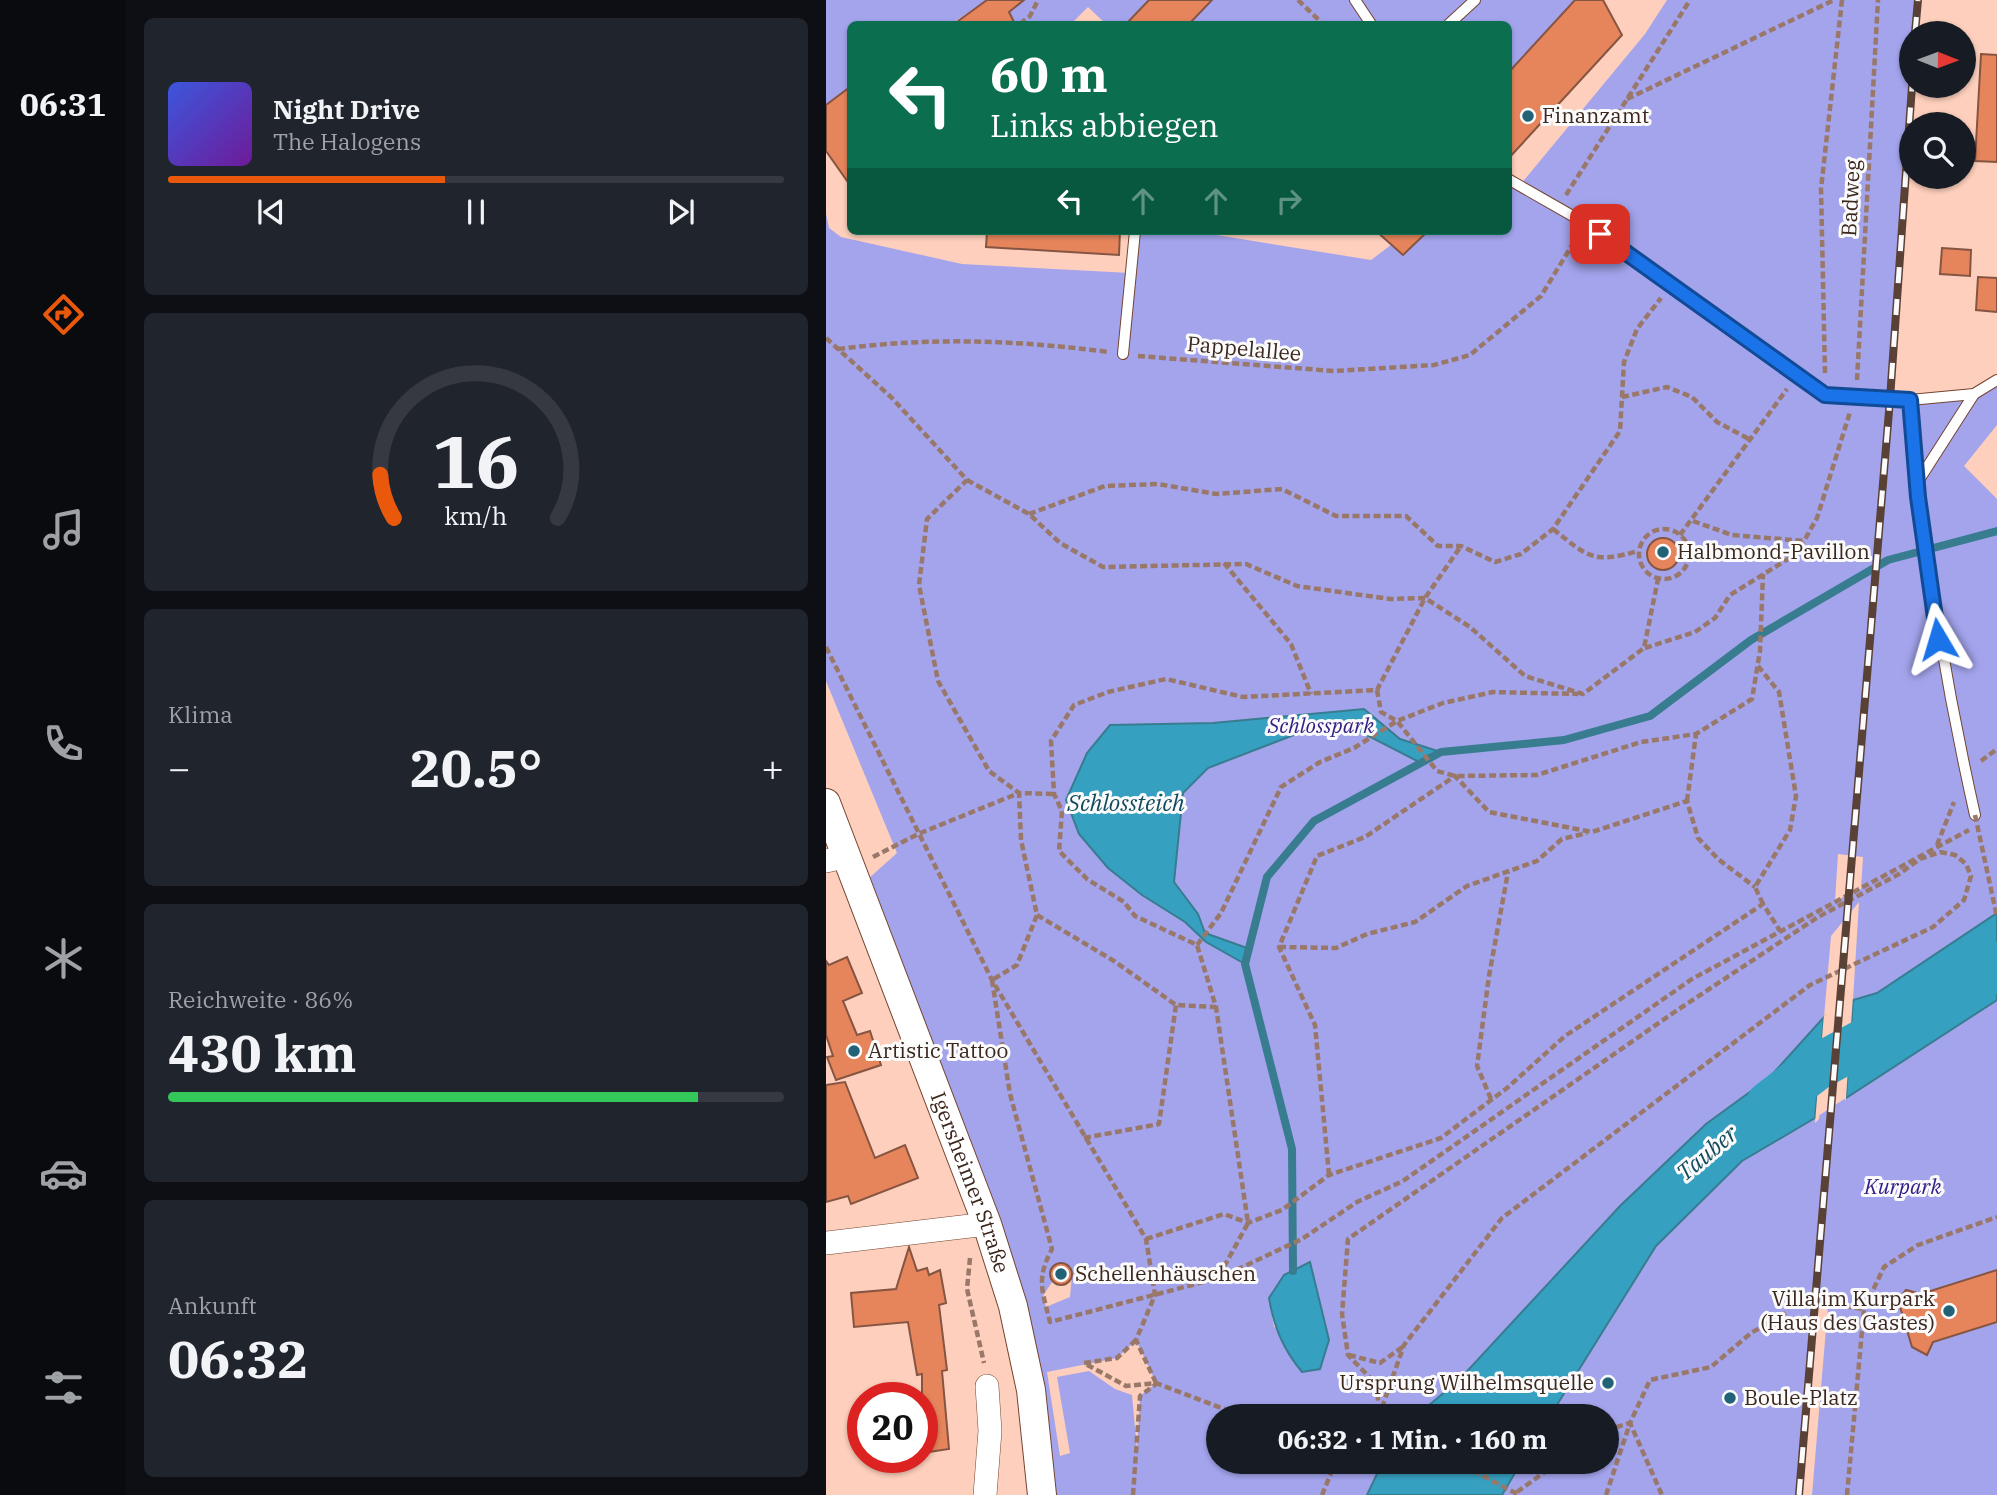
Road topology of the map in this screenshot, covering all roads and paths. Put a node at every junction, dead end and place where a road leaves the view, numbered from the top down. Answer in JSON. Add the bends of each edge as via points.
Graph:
{"nodes":[{"id":1,"x":1038,"y":0,"type":"edge"},
{"id":2,"x":1298,"y":0,"type":"edge"},
{"id":3,"x":1355,"y":0,"type":"edge"},
{"id":4,"x":1475,"y":0,"type":"edge"},
{"id":5,"x":1690,"y":0,"type":"edge"},
{"id":6,"x":1834,"y":0,"type":"edge"},
{"id":7,"x":1842,"y":0,"type":"edge"},
{"id":8,"x":1878,"y":0,"type":"edge"},
{"id":9,"x":1024,"y":21,"type":"edge"},
{"id":10,"x":1320,"y":21,"type":"edge"},
{"id":11,"x":1369,"y":21,"type":"edge"},
{"id":12,"x":1452,"y":21,"type":"edge"},
{"id":13,"x":1627,"y":99,"type":"junction"},
{"id":14,"x":1512,"y":182,"type":"edge"},
{"id":15,"x":1558,"y":208,"type":"junction"},
{"id":16,"x":1585,"y":223,"type":"junction"},
{"id":17,"x":1135,"y":235,"type":"edge"},
{"id":18,"x":1671,"y":287,"type":"junction"},
{"id":19,"x":826,"y":338,"type":"edge"},
{"id":20,"x":838,"y":349,"type":"junction"},
{"id":21,"x":1123,"y":354,"type":"junction"},
{"id":22,"x":1796,"y":377,"type":"junction"},
{"id":23,"x":1997,"y":380,"type":"edge"},
{"id":24,"x":1974,"y":394,"type":"junction"},
{"id":25,"x":1825,"y":395,"type":"junction"},
{"id":26,"x":1622,"y":397,"type":"junction"},
{"id":27,"x":1855,"y":398,"type":"junction"},
{"id":28,"x":1910,"y":400,"type":"junction"},
{"id":29,"x":1749,"y":439,"type":"junction"},
{"id":30,"x":967,"y":480,"type":"junction"},
{"id":31,"x":1917,"y":483,"type":"junction"},
{"id":32,"x":1029,"y":514,"type":"junction"},
{"id":33,"x":1693,"y":521,"type":"junction"},
{"id":34,"x":1553,"y":529,"type":"junction"},
{"id":35,"x":1680,"y":535,"type":"junction"},
{"id":36,"x":1804,"y":541,"type":"junction"},
{"id":37,"x":1461,"y":546,"type":"junction"},
{"id":38,"x":1638,"y":551,"type":"junction"},
{"id":39,"x":1224,"y":563,"type":"junction"},
{"id":40,"x":1763,"y":574,"type":"junction"},
{"id":41,"x":1658,"y":579,"type":"junction"},
{"id":42,"x":1425,"y":598,"type":"junction"},
{"id":43,"x":826,"y":647,"type":"edge"},
{"id":44,"x":1644,"y":648,"type":"junction"},
{"id":45,"x":1758,"y":665,"type":"junction"},
{"id":46,"x":1377,"y":691,"type":"junction"},
{"id":47,"x":1311,"y":694,"type":"junction"},
{"id":48,"x":1583,"y":694,"type":"junction"},
{"id":49,"x":1398,"y":721,"type":"junction"},
{"id":50,"x":1696,"y":734,"type":"junction"},
{"id":51,"x":1965,"y":772,"type":"junction"},
{"id":52,"x":1455,"y":776,"type":"junction"},
{"id":53,"x":1019,"y":793,"type":"junction"},
{"id":54,"x":1054,"y":794,"type":"junction"},
{"id":55,"x":1686,"y":801,"type":"junction"},
{"id":56,"x":826,"y":803,"type":"edge"},
{"id":57,"x":1975,"y":815,"type":"joint"},
{"id":58,"x":1984,"y":823,"type":"dead end"},
{"id":59,"x":1591,"y":832,"type":"junction"},
{"id":60,"x":918,"y":834,"type":"junction"},
{"id":61,"x":1937,"y":845,"type":"junction"},
{"id":62,"x":836,"y":859,"type":"edge"},
{"id":63,"x":1509,"y":871,"type":"junction"},
{"id":64,"x":1755,"y":887,"type":"junction"},
{"id":65,"x":1763,"y":904,"type":"junction"},
{"id":66,"x":1037,"y":915,"type":"junction"},
{"id":67,"x":1997,"y":917,"type":"edge"},
{"id":68,"x":1780,"y":932,"type":"junction"},
{"id":69,"x":1198,"y":944,"type":"junction"},
{"id":70,"x":1279,"y":947,"type":"junction"},
{"id":71,"x":992,"y":980,"type":"junction"},
{"id":72,"x":1176,"y":1005,"type":"junction"},
{"id":73,"x":1216,"y":1007,"type":"junction"},
{"id":74,"x":1491,"y":1100,"type":"junction"},
{"id":75,"x":1084,"y":1138,"type":"junction"},
{"id":76,"x":1329,"y":1175,"type":"junction"},
{"id":77,"x":1997,"y":1217,"type":"edge"},
{"id":78,"x":1248,"y":1223,"type":"junction"},
{"id":79,"x":987,"y":1224,"type":"junction"},
{"id":80,"x":1146,"y":1239,"type":"junction"},
{"id":81,"x":826,"y":1243,"type":"edge"},
{"id":82,"x":970,"y":1257,"type":"dead end"},
{"id":83,"x":1219,"y":1278,"type":"junction"},
{"id":84,"x":1155,"y":1295,"type":"junction"},
{"id":85,"x":1834,"y":1304,"type":"dead end"},
{"id":86,"x":1864,"y":1309,"type":"junction"},
{"id":87,"x":1789,"y":1311,"type":"dead end"},
{"id":88,"x":1136,"y":1340,"type":"junction"},
{"id":89,"x":1404,"y":1345,"type":"junction"},
{"id":90,"x":1348,"y":1355,"type":"junction"},
{"id":91,"x":1156,"y":1383,"type":"junction"},
{"id":92,"x":987,"y":1386,"type":"joint"},
{"id":93,"x":1211,"y":1404,"type":"edge"},
{"id":94,"x":1379,"y":1404,"type":"edge"},
{"id":95,"x":1384,"y":1404,"type":"edge"},
{"id":96,"x":1630,"y":1423,"type":"junction"},
{"id":97,"x":1619,"y":1426,"type":"edge"},
{"id":98,"x":1331,"y":1474,"type":"edge"},
{"id":99,"x":1481,"y":1474,"type":"edge"},
{"id":100,"x":1543,"y":1474,"type":"edge"},
{"id":101,"x":1518,"y":1494,"type":"edge"},
{"id":102,"x":985,"y":1495,"type":"edge"},
{"id":103,"x":1042,"y":1495,"type":"edge"},
{"id":104,"x":1133,"y":1495,"type":"edge"},
{"id":105,"x":1322,"y":1495,"type":"edge"},
{"id":106,"x":1606,"y":1495,"type":"edge"},
{"id":107,"x":1662,"y":1495,"type":"edge"},
{"id":108,"x":1847,"y":1495,"type":"edge"}],
"edges":[{"from":1,"to":9,"type":"path"},
{"from":2,"to":10,"type":"path"},
{"from":3,"to":11,"type":"lane"},
{"from":4,"to":12,"type":"lane"},
{"from":5,"to":13,"type":"path"},
{"from":6,"to":13,"type":"path"},
{"from":7,"to":25,"type":"path","via":[[1821,189]]},
{"from":8,"to":27,"type":"path","name":"Badweg"},
{"from":13,"to":15,"type":"path"},
{"from":14,"to":15,"type":"lane"},
{"from":15,"to":16,"type":"lane"},
{"from":16,"to":18,"type":"lane"},
{"from":16,"to":21,"type":"path","name":"Pappelallee","via":[[1541,296],[1470,355],[1421,366],[1334,371]]},
{"from":17,"to":21,"type":"lane"},
{"from":18,"to":22,"type":"lane"},
{"from":18,"to":26,"type":"path","via":[[1637,329],[1624,362]]},
{"from":19,"to":20,"type":"path"},
{"from":20,"to":21,"type":"path","name":"Pappelallee","via":[[907,340],[976,340]]},
{"from":20,"to":30,"type":"path","via":[[892,398]]},
{"from":22,"to":25,"type":"lane"},
{"from":22,"to":29,"type":"path"},
{"from":23,"to":24,"type":"lane"},
{"from":24,"to":28,"type":"lane"},
{"from":24,"to":31,"type":"lane"},
{"from":25,"to":27,"type":"lane"},
{"from":26,"to":29,"type":"path","via":[[1667,387],[1692,397],[1717,422]]},
{"from":26,"to":34,"type":"path","via":[[1620,431]]},
{"from":27,"to":28,"type":"lane"},
{"from":27,"to":36,"type":"path","name":"Badweg","via":[[1817,518]]},
{"from":28,"to":31,"type":"lane"},
{"from":29,"to":33,"type":"path"},
{"from":30,"to":32,"type":"path"},
{"from":30,"to":53,"type":"path","via":[[927,519],[919,585],[938,681],[989,771]]},
{"from":31,"to":51,"type":"lane","via":[[1938,639]]},
{"from":32,"to":37,"type":"path","via":[[1105,486],[1158,484],[1216,494],[1282,489],[1336,516],[1406,516],[1438,546]]},
{"from":32,"to":39,"type":"path","via":[[1060,543],[1103,567]]},
{"from":33,"to":35,"type":"path"},
{"from":33,"to":36,"type":"path","via":[[1732,535]]},
{"from":34,"to":37,"type":"path","via":[[1521,554],[1495,562]]},
{"from":34,"to":38,"type":"path","via":[[1587,556],[1615,557]]},
{"from":35,"to":38,"type":"path","via":[[1666,528],[1651,532]]},
{"from":35,"to":41,"type":"path","via":[[1689,549],[1686,565],[1675,577]]},
{"from":36,"to":40,"type":"path","via":[[1788,559]]},
{"from":37,"to":42,"type":"path"},
{"from":38,"to":41,"type":"path","via":[[1641,566]]},
{"from":39,"to":42,"type":"path","via":[[1246,564],[1297,586],[1390,599]]},
{"from":39,"to":47,"type":"path","via":[[1291,644]]},
{"from":40,"to":44,"type":"path","via":[[1730,595],[1715,618],[1695,632]]},
{"from":40,"to":45,"type":"path"},
{"from":41,"to":44,"type":"path"},
{"from":42,"to":46,"type":"path"},
{"from":42,"to":48,"type":"path","via":[[1470,627],[1525,676]]},
{"from":43,"to":60,"type":"path"},
{"from":44,"to":48,"type":"path"},
{"from":45,"to":50,"type":"path","via":[[1752,699]]},
{"from":45,"to":64,"type":"path","via":[[1779,692],[1796,796],[1790,830]]},
{"from":46,"to":47,"type":"path"},
{"from":46,"to":49,"type":"path","via":[[1381,712]]},
{"from":47,"to":54,"type":"path","via":[[1244,697],[1166,679],[1074,705],[1051,741]]},
{"from":48,"to":49,"type":"path","via":[[1493,692],[1443,703]]},
{"from":49,"to":52,"type":"path","via":[[1435,767]]},
{"from":49,"to":69,"type":"path","via":[[1281,787],[1221,913]]},
{"from":50,"to":52,"type":"path","via":[[1640,742],[1537,775]]},
{"from":50,"to":55,"type":"path"},
{"from":51,"to":57,"type":"lane"},
{"from":51,"to":61,"type":"path"},
{"from":52,"to":59,"type":"path","via":[[1489,812]]},
{"from":52,"to":70,"type":"path","via":[[1365,837],[1317,856]]},
{"from":53,"to":54,"type":"path"},
{"from":53,"to":60,"type":"path"},
{"from":53,"to":66,"type":"path","via":[[1021,840]]},
{"from":54,"to":69,"type":"path","via":[[1062,811],[1059,851],[1135,916]]},
{"from":55,"to":59,"type":"path"},
{"from":55,"to":64,"type":"path","via":[[1698,838]]},
{"from":56,"to":62,"type":"street","name":"Igersheimer Straße"},
{"from":57,"to":67,"type":"path","bridge":true},
{"from":58,"to":61,"type":"path"},
{"from":59,"to":63,"type":"path","via":[[1562,839],[1537,861]]},
{"from":60,"to":71,"type":"path"},
{"from":61,"to":68,"type":"path"},
{"from":62,"to":79,"type":"street","name":"Igersheimer Straße"},
{"from":63,"to":70,"type":"path","via":[[1467,886],[1415,922],[1367,934],[1336,948]]},
{"from":63,"to":74,"type":"path","via":[[1477,1066]]},
{"from":64,"to":65,"type":"path"},
{"from":65,"to":68,"type":"path"},
{"from":65,"to":74,"type":"path","via":[[1565,1036]]},
{"from":66,"to":71,"type":"path","via":[[1017,965]]},
{"from":66,"to":72,"type":"path"},
{"from":68,"to":83,"type":"path","via":[[1692,979],[1403,1181],[1357,1202],[1302,1240]]},
{"from":69,"to":73,"type":"path"},
{"from":70,"to":76,"type":"path","via":[[1315,1025]]},
{"from":71,"to":75,"type":"path"},
{"from":71,"to":84,"type":"path","via":[[1010,1094],[1052,1249],[1041,1269],[1040,1285],[1050,1322]]},
{"from":72,"to":73,"type":"path"},
{"from":72,"to":75,"type":"path","via":[[1159,1124]]},
{"from":73,"to":78,"type":"path"},
{"from":74,"to":76,"type":"path","via":[[1441,1138]]},
{"from":75,"to":80,"type":"path"},
{"from":76,"to":78,"type":"path","via":[[1282,1210]]},
{"from":77,"to":86,"type":"path","via":[[1918,1245],[1884,1267]]},
{"from":78,"to":80,"type":"path","via":[[1224,1214]]},
{"from":78,"to":83,"type":"path"},
{"from":79,"to":81,"type":"street"},
{"from":79,"to":103,"type":"street","name":"Igersheimer Straße","via":[[1013,1306],[1031,1390]]},
{"from":80,"to":84,"type":"path"},
{"from":82,"to":92,"type":"path","via":[[967,1289]]},
{"from":83,"to":84,"type":"path"},
{"from":84,"to":88,"type":"path"},
{"from":85,"to":86,"type":"path"},
{"from":86,"to":108,"type":"path"},
{"from":87,"to":96,"type":"path","via":[[1751,1333],[1712,1367],[1650,1380]]},
{"from":88,"to":91,"type":"path"},
{"from":88,"to":91,"type":"path","via":[[1117,1358],[1084,1363],[1126,1386]]},
{"from":89,"to":90,"type":"path","via":[[1380,1363]]},
{"from":89,"to":90,"type":"path","via":[[1502,1218],[1810,985],[1933,927],[1964,900],[1970,876],[1966,864],[1955,855],[1940,852],[1920,859],[1818,917],[1364,1225],[1348,1239],[1345,1262],[1342,1314]]},
{"from":89,"to":95,"type":"path"},
{"from":90,"to":94,"type":"path","via":[[1377,1385]]},
{"from":91,"to":93,"type":"path"},
{"from":91,"to":104,"type":"path","via":[[1140,1396]]},
{"from":92,"to":102,"type":"street","via":[[990,1431]]},
{"from":96,"to":97,"type":"path"},
{"from":96,"to":106,"type":"path"},
{"from":96,"to":107,"type":"path"},
{"from":98,"to":105,"type":"path"},
{"from":99,"to":101,"type":"path"},
{"from":100,"to":101,"type":"path"}]}
